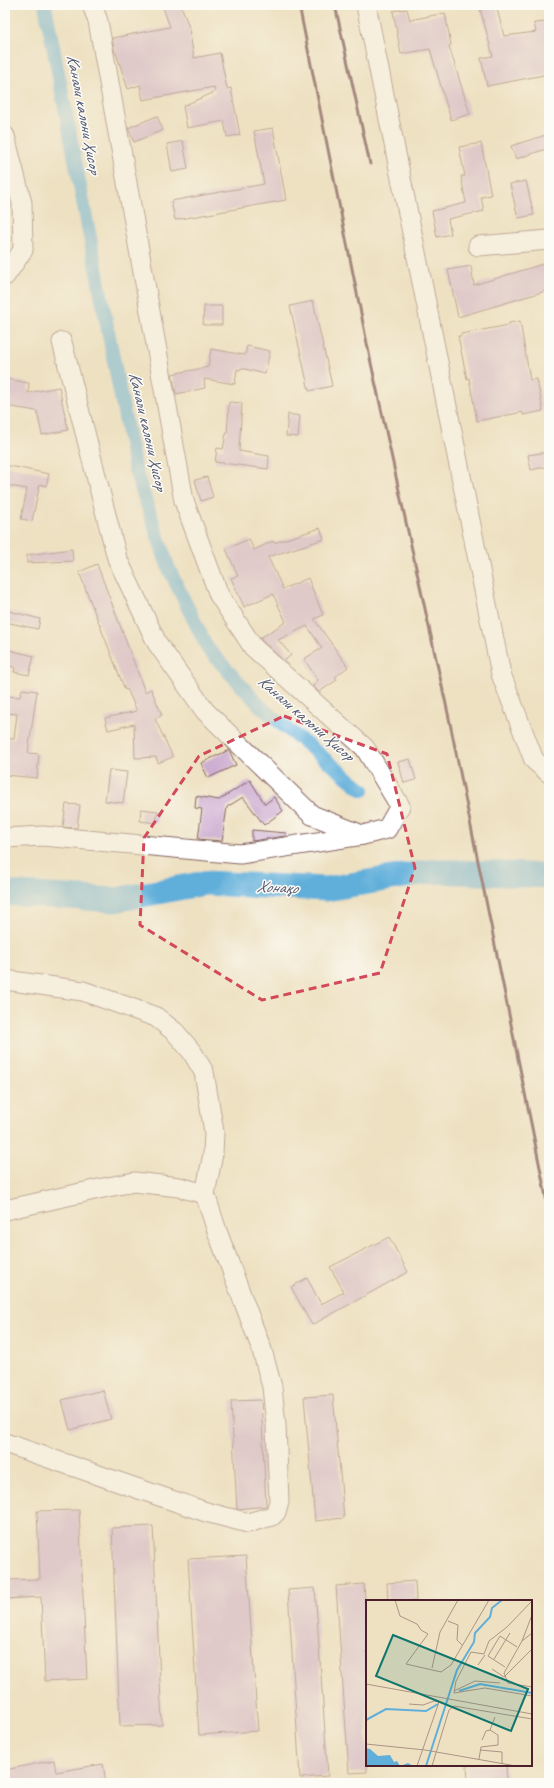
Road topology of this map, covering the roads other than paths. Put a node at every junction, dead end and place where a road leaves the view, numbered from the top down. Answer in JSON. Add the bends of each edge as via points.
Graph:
{"nodes":[{"id":1,"x":92,"y":5,"type":"edge"},
{"id":2,"x":366,"y":5,"type":"edge"},
{"id":3,"x":5,"y":136,"type":"edge"},
{"id":4,"x":549,"y":240,"type":"edge"},
{"id":5,"x":478,"y":246,"type":"dead end"},
{"id":6,"x":5,"y":276,"type":"edge"},
{"id":7,"x":62,"y":342,"type":"dead end"},
{"id":8,"x":549,"y":773,"type":"edge"},
{"id":9,"x":363,"y":835,"type":"junction"},
{"id":10,"x":5,"y":838,"type":"edge"},
{"id":11,"x":5,"y":980,"type":"edge"},
{"id":12,"x":205,"y":1194,"type":"junction"},
{"id":13,"x":5,"y":1210,"type":"edge"},
{"id":14,"x":5,"y":1443,"type":"edge"}],
"edges":[{"from":1,"to":9,"type":"street","via":[[99,29],[184,501],[219,595],[252,647],[365,748],[400,806],[387,829]]},
{"from":2,"to":8,"type":"street","via":[[501,674],[534,760]]},
{"from":3,"to":6,"type":"street","via":[[22,203],[23,234],[23,250]]},
{"from":4,"to":5,"type":"street"},
{"from":7,"to":9,"type":"street","via":[[117,558],[157,643],[205,711],[312,815]]},
{"from":9,"to":10,"type":"street","via":[[240,854],[42,836]]},
{"from":11,"to":12,"type":"street","via":[[83,991],[156,1017],[175,1032],[192,1052],[204,1072],[208,1091],[214,1132],[213,1154]]},
{"from":12,"to":13,"type":"street","via":[[179,1187],[134,1182]]},
{"from":12,"to":14,"type":"street","via":[[262,1350],[272,1387],[279,1494],[276,1512],[264,1520],[248,1523],[206,1512]]}]}
